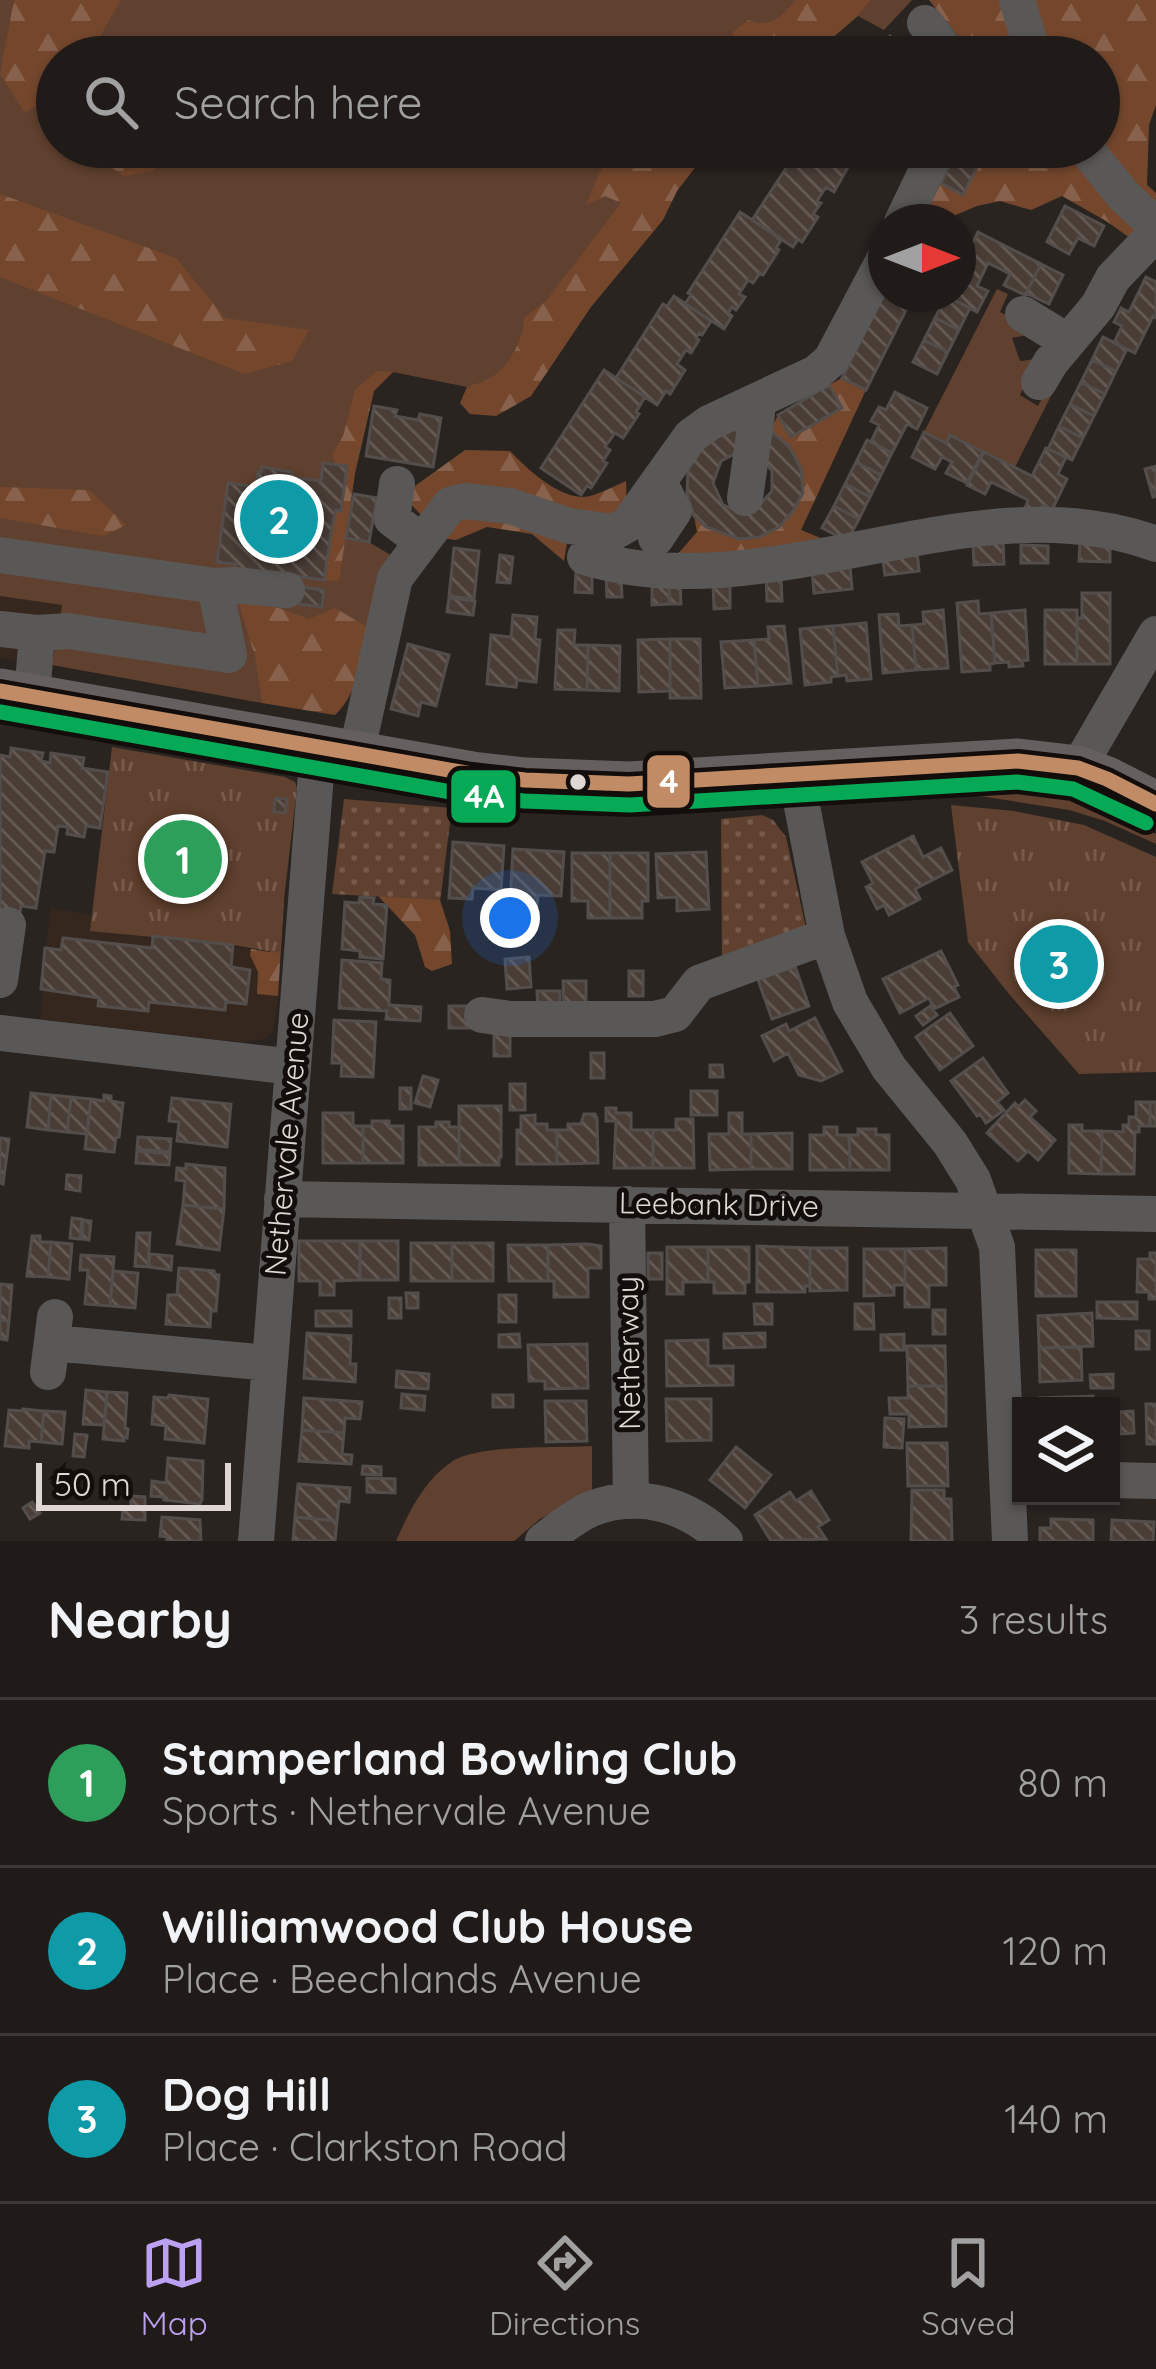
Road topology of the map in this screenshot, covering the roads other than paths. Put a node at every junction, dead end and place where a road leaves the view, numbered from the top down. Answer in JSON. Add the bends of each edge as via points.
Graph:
{"nodes":[{"id":1,"x":1017,"y":0,"type":"edge"},
{"id":2,"x":925,"y":23,"type":"dead end"},
{"id":3,"x":935,"y":36,"type":"edge"},
{"id":4,"x":1028,"y":36,"type":"edge"},
{"id":5,"x":928,"y":168,"type":"edge"},
{"id":6,"x":1101,"y":168,"type":"edge"},
{"id":7,"x":911,"y":204,"type":"edge"},
{"id":8,"x":1156,"y":230,"type":"edge"},
{"id":9,"x":868,"y":290,"type":"edge"},
{"id":10,"x":1023,"y":314,"type":"dead end"},
{"id":11,"x":1067,"y":341,"type":"junction"},
{"id":12,"x":1039,"y":382,"type":"dead end"},
{"id":13,"x":755,"y":402,"type":"junction"},
{"id":14,"x":659,"y":482,"type":"junction"},
{"id":15,"x":397,"y":484,"type":"dead end"},
{"id":16,"x":746,"y":498,"type":"dead end"},
{"id":17,"x":656,"y":538,"type":"dead end"},
{"id":18,"x":421,"y":541,"type":"junction"},
{"id":19,"x":1156,"y":544,"type":"edge"},
{"id":20,"x":0,"y":556,"type":"edge"},
{"id":21,"x":585,"y":557,"type":"dead end"},
{"id":22,"x":215,"y":586,"type":"junction"},
{"id":23,"x":287,"y":590,"type":"dead end"},
{"id":24,"x":0,"y":629,"type":"edge"},
{"id":25,"x":37,"y":633,"type":"junction"},
{"id":26,"x":1156,"y":634,"type":"edge"},
{"id":27,"x":16,"y":693,"type":"edge"},
{"id":28,"x":337,"y":751,"type":"junction"},
{"id":29,"x":1078,"y":768,"type":"junction"},
{"id":30,"x":796,"y":775,"type":"junction"},
{"id":31,"x":1156,"y":804,"type":"edge"},
{"id":32,"x":8,"y":925,"type":"dead end"},
{"id":33,"x":827,"y":936,"type":"junction"},
{"id":34,"x":0,"y":980,"type":"edge"},
{"id":35,"x":482,"y":1015,"type":"dead end"},
{"id":36,"x":0,"y":1033,"type":"edge"},
{"id":37,"x":293,"y":1067,"type":"junction"},
{"id":38,"x":282,"y":1199,"type":"junction"},
{"id":39,"x":627,"y":1204,"type":"junction"},
{"id":40,"x":986,"y":1211,"type":"junction"},
{"id":41,"x":1156,"y":1214,"type":"edge"},
{"id":42,"x":52,"y":1344,"type":"dead end"},
{"id":43,"x":270,"y":1363,"type":"junction"},
{"id":44,"x":1012,"y":1450,"type":"edge"},
{"id":45,"x":1120,"y":1480,"type":"edge"},
{"id":46,"x":1156,"y":1481,"type":"edge"},
{"id":47,"x":631,"y":1502,"type":"junction"},
{"id":48,"x":1012,"y":1505,"type":"edge"},
{"id":49,"x":256,"y":1541,"type":"edge"},
{"id":50,"x":543,"y":1541,"type":"edge"},
{"id":51,"x":725,"y":1541,"type":"edge"},
{"id":52,"x":1010,"y":1541,"type":"edge"}],
"edges":[{"from":1,"to":4,"type":"street"},
{"from":2,"to":3,"type":"street"},
{"from":5,"to":7,"type":"street"},
{"from":6,"to":8,"type":"street"},
{"from":8,"to":11,"type":"street"},
{"from":9,"to":13,"type":"street","via":[[831,360]]},
{"from":10,"to":11,"type":"street"},
{"from":11,"to":12,"type":"street"},
{"from":13,"to":14,"type":"street","via":[[692,436]]},
{"from":13,"to":16,"type":"street"},
{"from":14,"to":17,"type":"street","via":[[674,511]]},
{"from":14,"to":18,"type":"street","name":"Nethervale Avenue","via":[[614,532],[466,501],[450,505]]},
{"from":15,"to":18,"type":"street","via":[[392,519]]},
{"from":18,"to":28,"type":"street","name":"Nethervale Avenue","via":[[395,578]]},
{"from":19,"to":21,"type":"street","via":[[1056,526],[948,533],[750,569],[654,569]]},
{"from":20,"to":22,"type":"street"},
{"from":22,"to":23,"type":"street"},
{"from":22,"to":25,"type":"street","via":[[229,655]]},
{"from":24,"to":25,"type":"street"},
{"from":25,"to":27,"type":"street"},
{"from":26,"to":29,"type":"street"},
{"from":27,"to":28,"type":"main road"},
{"from":28,"to":30,"type":"main road","via":[[567,782]]},
{"from":28,"to":37,"type":"street","name":"Nethervale Avenue"},
{"from":29,"to":30,"type":"main road","via":[[1018,761]]},
{"from":29,"to":31,"type":"main road"},
{"from":30,"to":33,"type":"street"},
{"from":32,"to":34,"type":"street"},
{"from":33,"to":35,"type":"street","via":[[699,983],[675,1014],[655,1019]]},
{"from":33,"to":40,"type":"street","via":[[850,1002],[889,1068],[950,1143]]},
{"from":36,"to":37,"type":"street"},
{"from":37,"to":38,"type":"street","name":"Nethervale Avenue"},
{"from":38,"to":39,"type":"street","name":"Leebank Drive"},
{"from":38,"to":43,"type":"street","name":"Nethervale Avenue"},
{"from":39,"to":40,"type":"street","name":"Leebank Drive"},
{"from":39,"to":47,"type":"street","name":"Netherway"},
{"from":40,"to":41,"type":"street","name":"Leebank Drive"},
{"from":40,"to":44,"type":"street","via":[[998,1247]]},
{"from":42,"to":43,"type":"street"},
{"from":43,"to":49,"type":"street","name":"Nethervale Avenue"},
{"from":45,"to":46,"type":"street"},
{"from":47,"to":50,"type":"street","via":[[593,1508]]},
{"from":47,"to":51,"type":"street","via":[[677,1507]]},
{"from":48,"to":52,"type":"street"}]}
